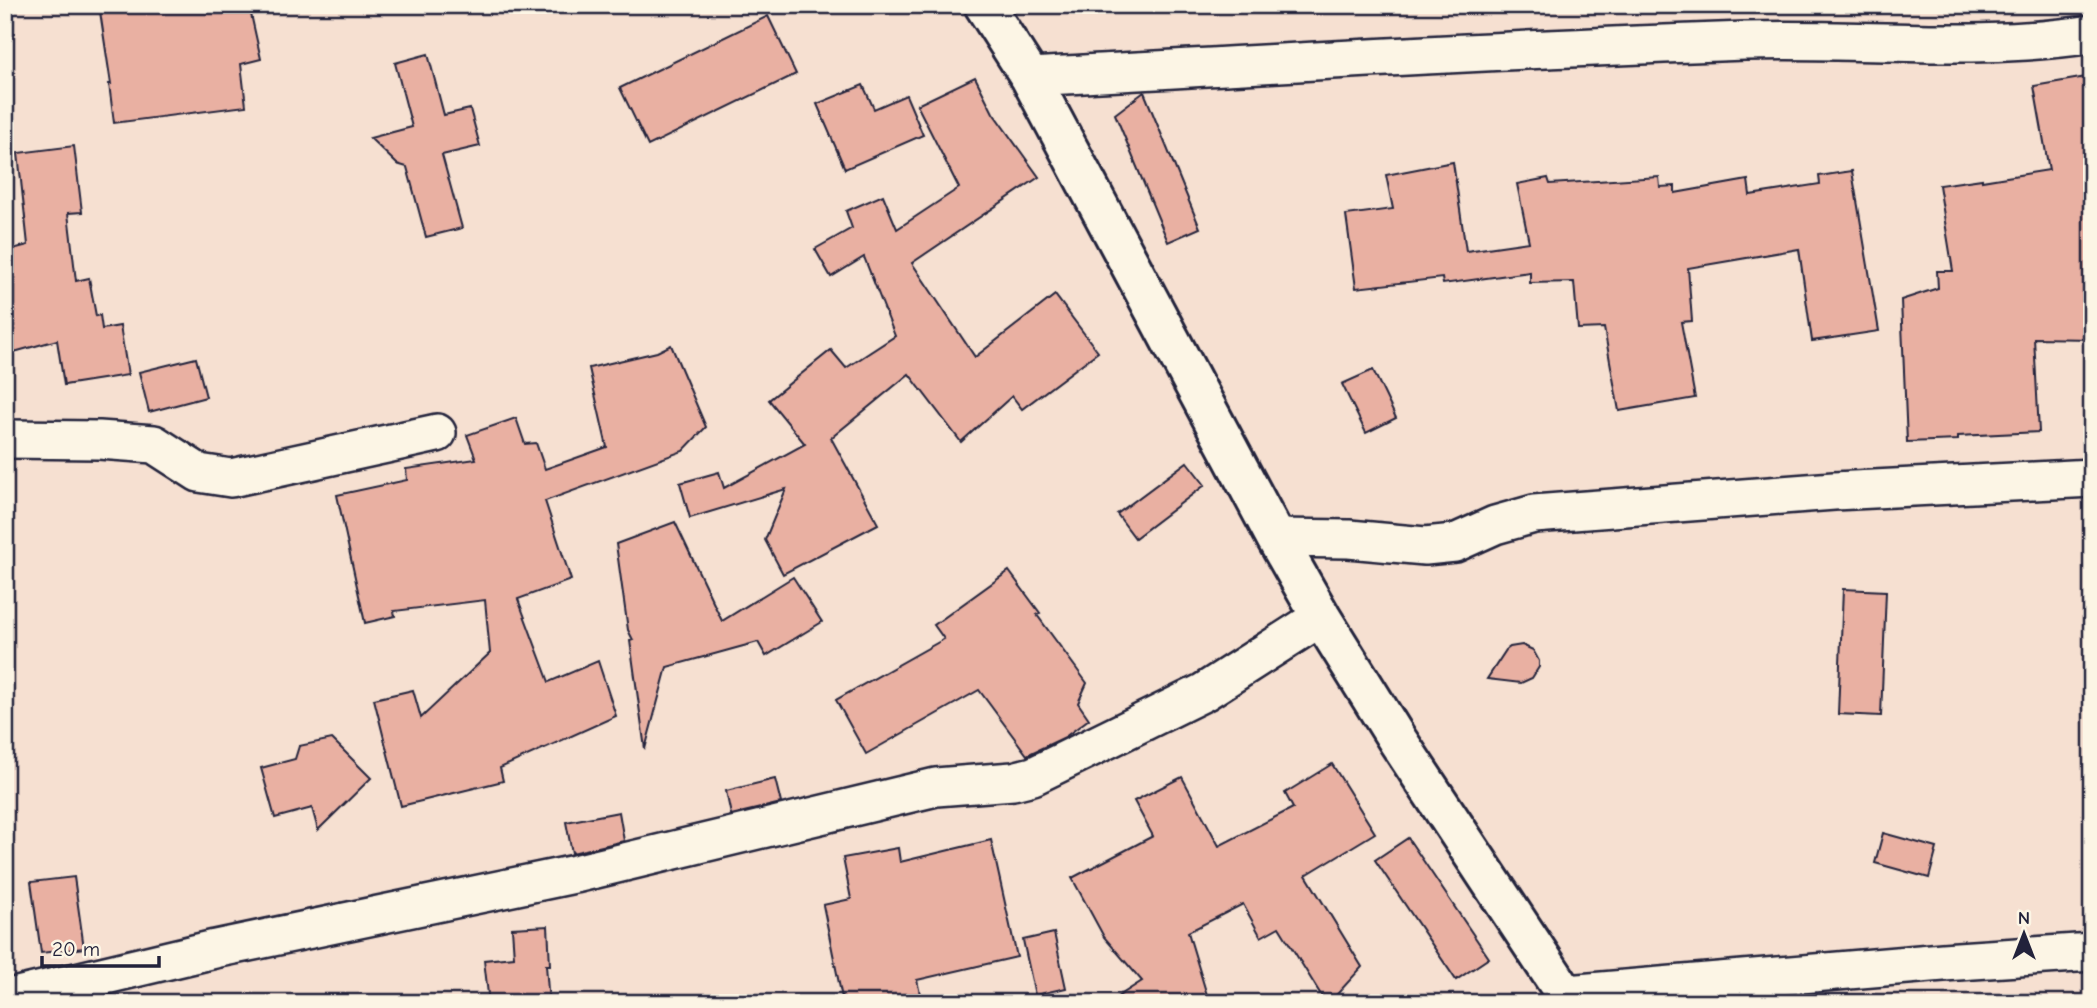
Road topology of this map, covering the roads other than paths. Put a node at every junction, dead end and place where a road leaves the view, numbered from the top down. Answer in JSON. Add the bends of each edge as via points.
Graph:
{"nodes":[{"id":1,"x":984,"y":5,"type":"edge"},
{"id":2,"x":2092,"y":34,"type":"edge"},
{"id":3,"x":1030,"y":77,"type":"junction"},
{"id":4,"x":437,"y":433,"type":"dead end"},
{"id":5,"x":5,"y":439,"type":"edge"},
{"id":6,"x":2092,"y":478,"type":"edge"},
{"id":7,"x":1276,"y":538,"type":"junction"},
{"id":8,"x":1321,"y":617,"type":"junction"},
{"id":9,"x":2092,"y":952,"type":"edge"},
{"id":10,"x":1569,"y":998,"type":"edge"},
{"id":11,"x":5,"y":999,"type":"edge"}],
"edges":[{"from":1,"to":3,"type":"street"},
{"from":2,"to":3,"type":"street","via":[[1958,43],[1748,41]]},
{"from":3,"to":7,"type":"street"},
{"from":4,"to":5,"type":"street","via":[[231,478],[199,472],[154,444]]},
{"from":6,"to":7,"type":"street","via":[[1834,491],[1534,514],[1455,543],[1425,546]]},
{"from":7,"to":8,"type":"street"},
{"from":8,"to":10,"type":"street"},
{"from":8,"to":11,"type":"street","via":[[1204,692],[1033,776],[936,787],[575,874],[215,949]]},
{"from":9,"to":10,"type":"street"}]}
